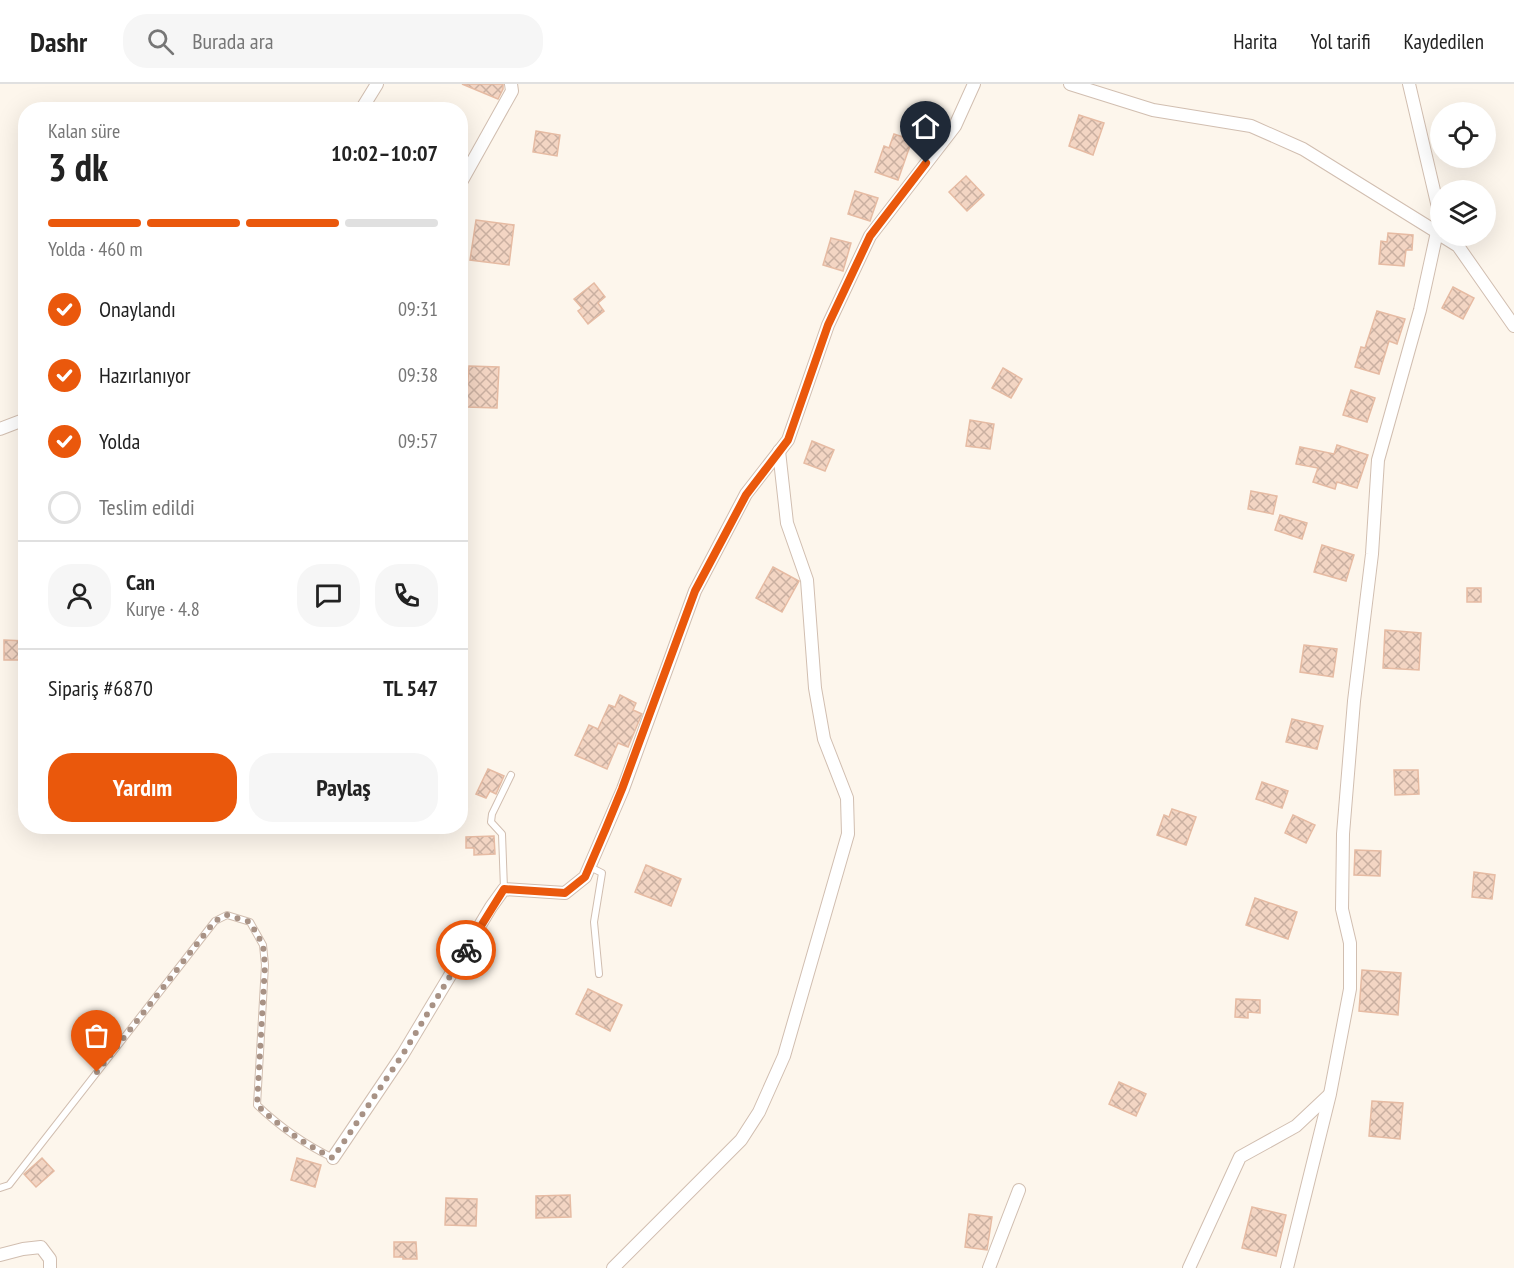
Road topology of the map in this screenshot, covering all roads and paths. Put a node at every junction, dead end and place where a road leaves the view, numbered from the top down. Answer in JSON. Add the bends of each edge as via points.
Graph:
{"nodes":[{"id":1,"x":377,"y":84,"type":"edge"},
{"id":2,"x":511,"y":84,"type":"edge"},
{"id":3,"x":974,"y":84,"type":"edge"},
{"id":4,"x":1070,"y":84,"type":"edge"},
{"id":5,"x":1409,"y":84,"type":"edge"},
{"id":6,"x":366,"y":102,"type":"edge"},
{"id":7,"x":468,"y":170,"type":"edge"},
{"id":8,"x":1432,"y":180,"type":"edge"},
{"id":9,"x":1430,"y":226,"type":"edge"},
{"id":10,"x":1436,"y":246,"type":"edge"},
{"id":11,"x":1458,"y":246,"type":"edge"},
{"id":12,"x":1514,"y":326,"type":"edge"},
{"id":13,"x":18,"y":422,"type":"edge"},
{"id":14,"x":0,"y":429,"type":"edge"},
{"id":15,"x":780,"y":451,"type":"junction"},
{"id":16,"x":511,"y":775,"type":"dead end"},
{"id":17,"x":589,"y":867,"type":"junction"},
{"id":18,"x":504,"y":889,"type":"junction"},
{"id":19,"x":599,"y":974,"type":"dead end"},
{"id":20,"x":1330,"y":1094,"type":"junction"},
{"id":21,"x":333,"y":1158,"type":"joint"},
{"id":22,"x":0,"y":1188,"type":"edge"},
{"id":23,"x":1019,"y":1190,"type":"dead end"},
{"id":24,"x":0,"y":1255,"type":"edge"},
{"id":25,"x":50,"y":1268,"type":"edge"},
{"id":26,"x":613,"y":1268,"type":"edge"},
{"id":27,"x":990,"y":1268,"type":"edge"},
{"id":28,"x":1189,"y":1268,"type":"edge"},
{"id":29,"x":1287,"y":1268,"type":"edge"}],
"edges":[{"from":1,"to":6,"type":"street"},
{"from":2,"to":7,"type":"street","via":[[512,91]]},
{"from":3,"to":15,"type":"street","via":[[955,126],[870,236],[828,325],[788,440]]},
{"from":4,"to":9,"type":"street","via":[[1153,110],[1251,126],[1304,149]]},
{"from":5,"to":8,"type":"street"},
{"from":10,"to":20,"type":"street","via":[[1378,460],[1343,834],[1342,909],[1350,944],[1350,989]]},
{"from":11,"to":12,"type":"street"},
{"from":13,"to":14,"type":"street"},
{"from":15,"to":17,"type":"street","via":[[746,495],[695,591]]},
{"from":15,"to":26,"type":"street","via":[[787,523],[807,580],[815,688],[824,739],[847,798],[848,834],[784,1056],[759,1113],[741,1140]]},
{"from":16,"to":18,"type":"lane","via":[[491,822],[502,834]]},
{"from":17,"to":18,"type":"street","via":[[585,877],[565,893]]},
{"from":17,"to":19,"type":"lane","via":[[602,873],[594,922]]},
{"from":18,"to":21,"type":"street","via":[[403,1054]]},
{"from":20,"to":28,"type":"street","via":[[1296,1126],[1240,1157]]},
{"from":20,"to":29,"type":"street"},
{"from":21,"to":22,"type":"lane","via":[[276,1123],[257,1105],[263,945],[250,922],[227,915],[215,921],[9,1185]]},
{"from":23,"to":27,"type":"street"},
{"from":24,"to":25,"type":"street","via":[[41,1247],[50,1259]]}]}
